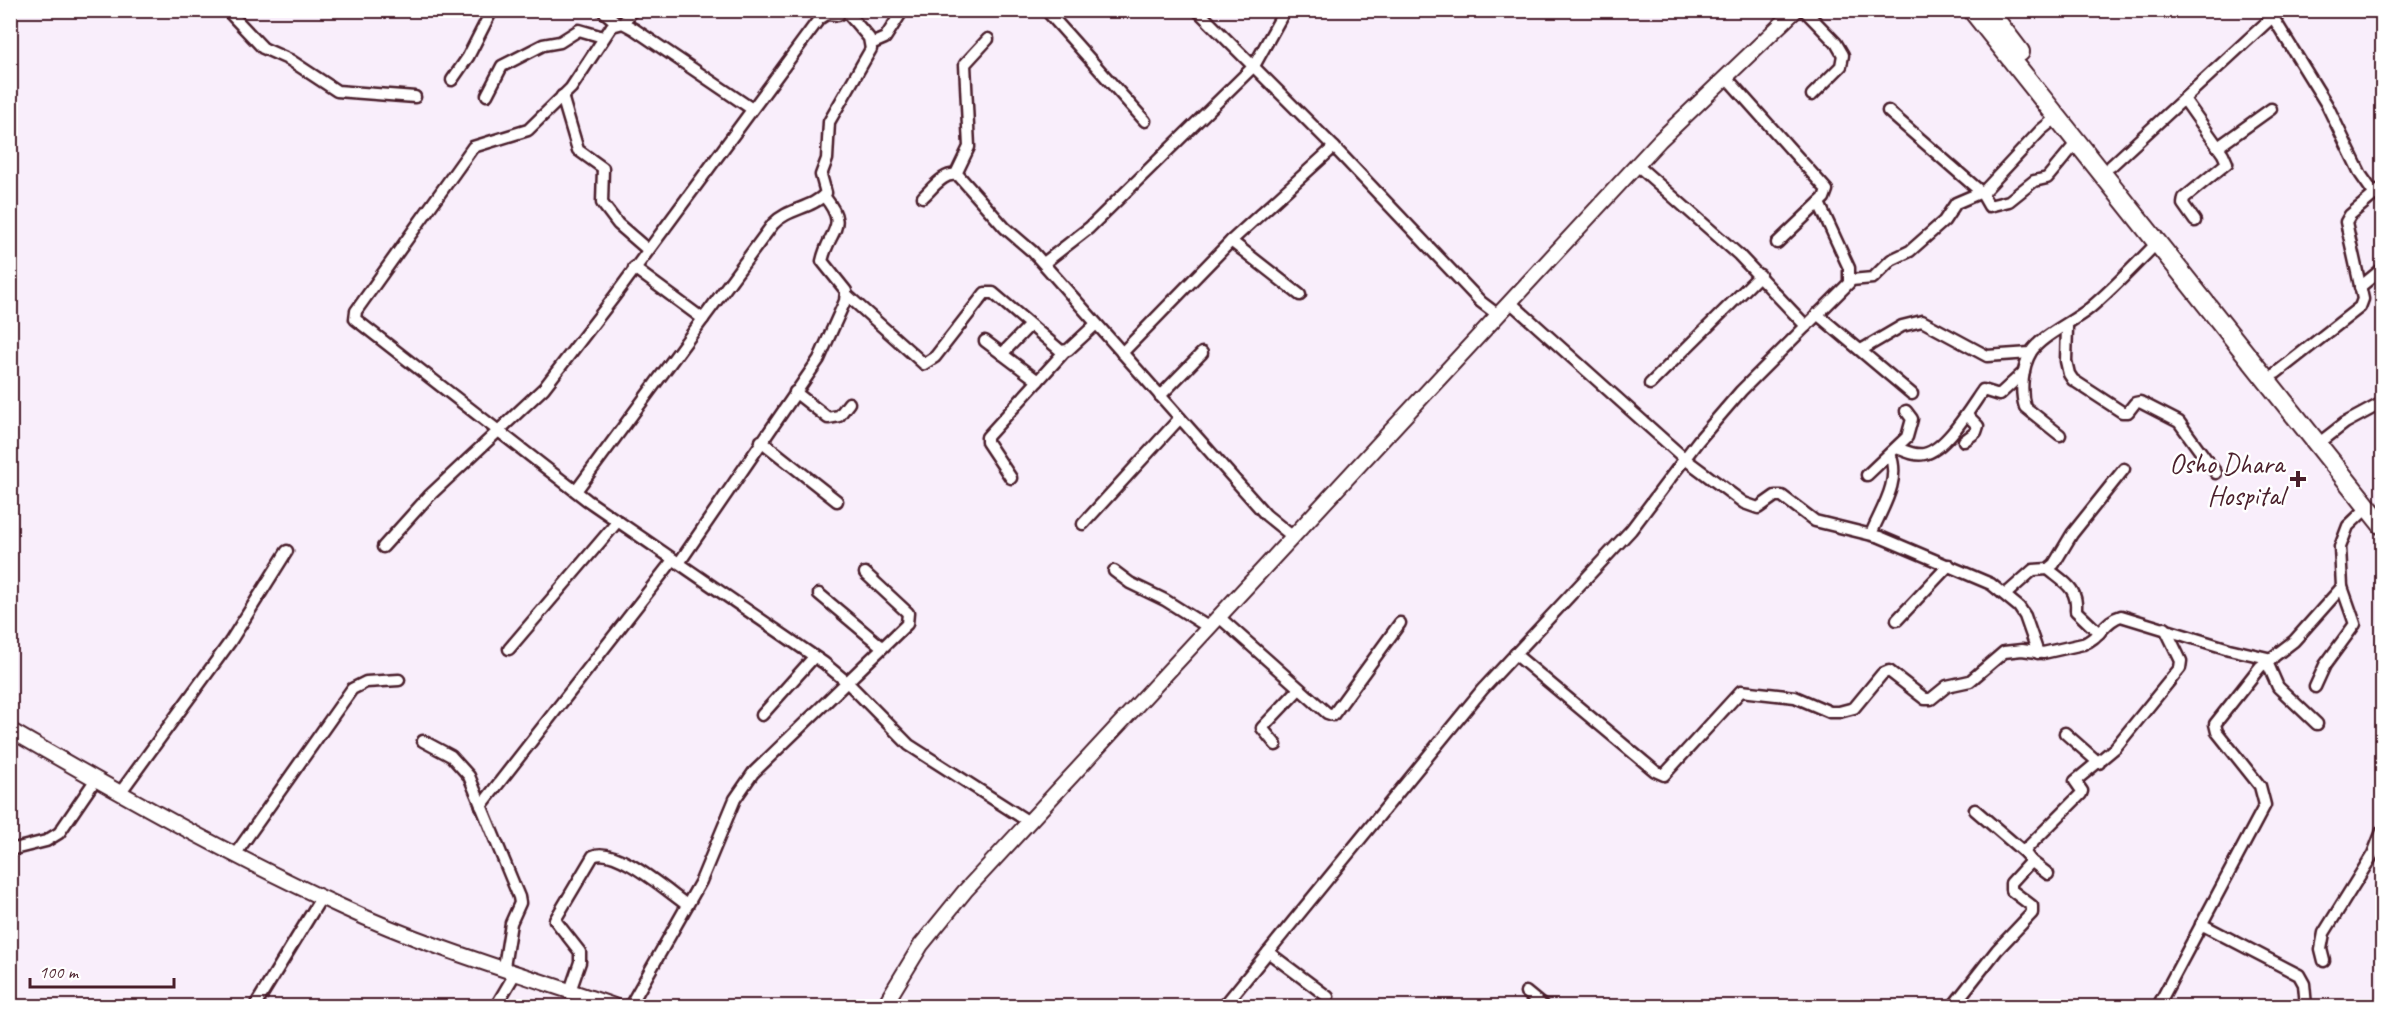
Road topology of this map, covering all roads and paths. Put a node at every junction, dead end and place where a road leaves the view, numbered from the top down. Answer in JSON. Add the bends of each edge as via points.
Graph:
{"nodes":[{"id":1,"x":227,"y":10,"type":"edge"},
{"id":2,"x":492,"y":10,"type":"edge"},
{"id":3,"x":602,"y":10,"type":"edge"},
{"id":4,"x":633,"y":10,"type":"edge"},
{"id":5,"x":844,"y":10,"type":"edge"},
{"id":6,"x":903,"y":10,"type":"edge"},
{"id":7,"x":1046,"y":10,"type":"edge"},
{"id":8,"x":1197,"y":10,"type":"edge"},
{"id":9,"x":1285,"y":10,"type":"edge"},
{"id":10,"x":1797,"y":10,"type":"edge"},
{"id":11,"x":1804,"y":10,"type":"edge"},
{"id":12,"x":1972,"y":10,"type":"edge"},
{"id":13,"x":1988,"y":10,"type":"edge"},
{"id":14,"x":2277,"y":14,"type":"edge"},
{"id":15,"x":620,"y":23,"type":"junction"},
{"id":16,"x":603,"y":37,"type":"junction"},
{"id":17,"x":988,"y":39,"type":"dead end"},
{"id":18,"x":871,"y":44,"type":"junction"},
{"id":19,"x":1254,"y":66,"type":"junction"},
{"id":20,"x":1726,"y":77,"type":"junction"},
{"id":21,"x":452,"y":80,"type":"dead end"},
{"id":22,"x":487,"y":95,"type":"dead end"},
{"id":23,"x":1812,"y":95,"type":"dead end"},
{"id":24,"x":562,"y":96,"type":"junction"},
{"id":25,"x":415,"y":97,"type":"dead end"},
{"id":26,"x":2184,"y":99,"type":"junction"},
{"id":27,"x":752,"y":109,"type":"junction"},
{"id":28,"x":2271,"y":109,"type":"dead end"},
{"id":29,"x":1888,"y":111,"type":"dead end"},
{"id":30,"x":2057,"y":117,"type":"junction"},
{"id":31,"x":1145,"y":121,"type":"dead end"},
{"id":32,"x":2077,"y":142,"type":"junction"},
{"id":33,"x":1334,"y":147,"type":"junction"},
{"id":34,"x":2218,"y":147,"type":"junction"},
{"id":35,"x":1637,"y":165,"type":"junction"},
{"id":36,"x":2111,"y":166,"type":"junction"},
{"id":37,"x":956,"y":174,"type":"junction"},
{"id":38,"x":1981,"y":192,"type":"junction"},
{"id":39,"x":2378,"y":192,"type":"edge"},
{"id":40,"x":824,"y":196,"type":"junction"},
{"id":41,"x":923,"y":197,"type":"dead end"},
{"id":42,"x":1819,"y":203,"type":"junction"},
{"id":43,"x":2195,"y":221,"type":"dead end"},
{"id":44,"x":1231,"y":241,"type":"junction"},
{"id":45,"x":1777,"y":243,"type":"dead end"},
{"id":46,"x":2157,"y":243,"type":"junction"},
{"id":47,"x":648,"y":250,"type":"junction"},
{"id":48,"x":1044,"y":263,"type":"junction"},
{"id":49,"x":634,"y":268,"type":"junction"},
{"id":50,"x":2382,"y":269,"type":"edge"},
{"id":51,"x":1760,"y":275,"type":"junction"},
{"id":52,"x":1851,"y":280,"type":"junction"},
{"id":53,"x":2360,"y":287,"type":"junction"},
{"id":54,"x":847,"y":295,"type":"junction"},
{"id":55,"x":1300,"y":295,"type":"dead end"},
{"id":56,"x":1510,"y":302,"type":"junction"},
{"id":57,"x":1817,"y":314,"type":"junction"},
{"id":58,"x":1498,"y":315,"type":"junction"},
{"id":59,"x":703,"y":319,"type":"junction"},
{"id":60,"x":1096,"y":324,"type":"junction"},
{"id":61,"x":1029,"y":326,"type":"junction"},
{"id":62,"x":1806,"y":326,"type":"junction"},
{"id":63,"x":2067,"y":327,"type":"junction"},
{"id":64,"x":985,"y":341,"type":"dead end"},
{"id":65,"x":1861,"y":350,"type":"junction"},
{"id":66,"x":1065,"y":351,"type":"junction"},
{"id":67,"x":1122,"y":353,"type":"junction"},
{"id":68,"x":1202,"y":353,"type":"dead end"},
{"id":69,"x":2030,"y":353,"type":"junction"},
{"id":70,"x":1002,"y":354,"type":"junction"},
{"id":71,"x":2024,"y":372,"type":"junction"},
{"id":72,"x":2276,"y":373,"type":"junction"},
{"id":73,"x":1038,"y":381,"type":"junction"},
{"id":74,"x":1650,"y":384,"type":"dead end"},
{"id":75,"x":795,"y":392,"type":"junction"},
{"id":76,"x":1912,"y":394,"type":"dead end"},
{"id":77,"x":1160,"y":396,"type":"junction"},
{"id":78,"x":849,"y":403,"type":"dead end"},
{"id":79,"x":2382,"y":403,"type":"edge"},
{"id":80,"x":1906,"y":411,"type":"dead end"},
{"id":81,"x":1967,"y":416,"type":"junction"},
{"id":82,"x":1180,"y":418,"type":"junction"},
{"id":83,"x":498,"y":432,"type":"junction"},
{"id":84,"x":2060,"y":435,"type":"dead end"},
{"id":85,"x":2322,"y":440,"type":"junction"},
{"id":86,"x":761,"y":441,"type":"junction"},
{"id":87,"x":1965,"y":441,"type":"dead end"},
{"id":88,"x":1893,"y":451,"type":"junction"},
{"id":89,"x":1685,"y":459,"type":"junction"},
{"id":90,"x":2124,"y":469,"type":"dead end"},
{"id":91,"x":2216,"y":473,"type":"dead end"},
{"id":92,"x":1867,"y":475,"type":"dead end"},
{"id":93,"x":1011,"y":478,"type":"dead end"},
{"id":94,"x":576,"y":491,"type":"junction"},
{"id":95,"x":837,"y":501,"type":"dead end"},
{"id":96,"x":2375,"y":508,"type":"edge"},
{"id":97,"x":618,"y":521,"type":"junction"},
{"id":98,"x":1083,"y":524,"type":"dead end"},
{"id":99,"x":2382,"y":525,"type":"edge"},
{"id":100,"x":1872,"y":534,"type":"junction"},
{"id":101,"x":1292,"y":536,"type":"junction"},
{"id":102,"x":382,"y":547,"type":"dead end"},
{"id":103,"x":286,"y":551,"type":"dead end"},
{"id":104,"x":676,"y":562,"type":"junction"},
{"id":105,"x":1949,"y":565,"type":"junction"},
{"id":106,"x":2048,"y":569,"type":"junction"},
{"id":107,"x":1114,"y":571,"type":"dead end"},
{"id":108,"x":865,"y":573,"type":"dead end"},
{"id":109,"x":2342,"y":588,"type":"junction"},
{"id":110,"x":819,"y":594,"type":"dead end"},
{"id":111,"x":2006,"y":594,"type":"junction"},
{"id":112,"x":1218,"y":616,"type":"junction"},
{"id":113,"x":1897,"y":620,"type":"dead end"},
{"id":114,"x":1400,"y":623,"type":"dead end"},
{"id":115,"x":1208,"y":627,"type":"junction"},
{"id":116,"x":2165,"y":628,"type":"junction"},
{"id":117,"x":2099,"y":633,"type":"junction"},
{"id":118,"x":882,"y":647,"type":"junction"},
{"id":119,"x":509,"y":649,"type":"dead end"},
{"id":120,"x":2038,"y":653,"type":"junction"},
{"id":121,"x":1515,"y":654,"type":"junction"},
{"id":122,"x":814,"y":657,"type":"junction"},
{"id":123,"x":2270,"y":661,"type":"junction"},
{"id":124,"x":399,"y":680,"type":"dead end"},
{"id":125,"x":848,"y":683,"type":"junction"},
{"id":126,"x":2315,"y":687,"type":"dead end"},
{"id":127,"x":1299,"y":689,"type":"junction"},
{"id":128,"x":762,"y":715,"type":"dead end"},
{"id":129,"x":2317,"y":724,"type":"dead end"},
{"id":130,"x":10,"y":730,"type":"edge"},
{"id":131,"x":2065,"y":732,"type":"dead end"},
{"id":132,"x":423,"y":741,"type":"dead end"},
{"id":133,"x":1276,"y":745,"type":"dead end"},
{"id":134,"x":2099,"y":763,"type":"junction"},
{"id":135,"x":96,"y":779,"type":"junction"},
{"id":136,"x":120,"y":793,"type":"junction"},
{"id":137,"x":481,"y":806,"type":"junction"},
{"id":138,"x":1975,"y":810,"type":"dead end"},
{"id":139,"x":1029,"y":822,"type":"junction"},
{"id":140,"x":2382,"y":831,"type":"edge"},
{"id":141,"x":10,"y":850,"type":"edge"},
{"id":142,"x":234,"y":856,"type":"junction"},
{"id":143,"x":2028,"y":857,"type":"junction"},
{"id":144,"x":2048,"y":874,"type":"dead end"},
{"id":145,"x":321,"y":898,"type":"junction"},
{"id":146,"x":687,"y":905,"type":"junction"},
{"id":147,"x":2201,"y":924,"type":"junction"},
{"id":148,"x":1268,"y":952,"type":"junction"},
{"id":149,"x":2324,"y":961,"type":"dead end"},
{"id":150,"x":510,"y":969,"type":"junction"},
{"id":151,"x":570,"y":991,"type":"junction"},
{"id":152,"x":1526,"y":992,"type":"dead end"},
{"id":153,"x":1328,"y":997,"type":"dead end"},
{"id":154,"x":1227,"y":1005,"type":"edge"},
{"id":155,"x":255,"y":1006,"type":"edge"},
{"id":156,"x":496,"y":1006,"type":"edge"},
{"id":157,"x":614,"y":1006,"type":"edge"},
{"id":158,"x":630,"y":1006,"type":"edge"},
{"id":159,"x":884,"y":1006,"type":"edge"},
{"id":160,"x":1544,"y":1006,"type":"edge"},
{"id":161,"x":1953,"y":1006,"type":"edge"},
{"id":162,"x":2158,"y":1006,"type":"edge"},
{"id":163,"x":2306,"y":1006,"type":"edge"}],
"edges":[{"from":1,"to":25,"type":"street","via":[[253,39],[337,91]]},
{"from":2,"to":21,"type":"street"},
{"from":3,"to":15,"type":"street"},
{"from":4,"to":15,"type":"street"},
{"from":5,"to":18,"type":"street","via":[[863,29]]},
{"from":5,"to":27,"type":"street","via":[[819,19]]},
{"from":6,"to":18,"type":"street","via":[[885,38]]},
{"from":7,"to":31,"type":"street"},
{"from":8,"to":19,"type":"street"},
{"from":9,"to":19,"type":"street"},
{"from":10,"to":20,"type":"street"},
{"from":11,"to":23,"type":"street","via":[[1843,55],[1841,66]]},
{"from":12,"to":30,"type":"highway"},
{"from":13,"to":36,"type":"highway"},
{"from":14,"to":26,"type":"street"},
{"from":14,"to":39,"type":"street","via":[[2361,175]]},
{"from":15,"to":16,"type":"street"},
{"from":15,"to":27,"type":"street"},
{"from":16,"to":22,"type":"street","via":[[579,30],[560,42],[543,45],[502,66]]},
{"from":16,"to":24,"type":"street","via":[[579,77]]},
{"from":17,"to":37,"type":"street","via":[[965,64],[969,147]]},
{"from":18,"to":40,"type":"street","via":[[829,122],[821,175],[827,188]]},
{"from":19,"to":33,"type":"street"},
{"from":19,"to":48,"type":"street","via":[[1089,228]]},
{"from":20,"to":35,"type":"street"},
{"from":20,"to":42,"type":"street","via":[[1826,186],[1826,194]]},
{"from":24,"to":47,"type":"street","via":[[578,150],[603,168],[602,202],[618,224]]},
{"from":24,"to":83,"type":"street","via":[[521,134],[473,147],[354,315],[360,324]]},
{"from":26,"to":34,"type":"street"},
{"from":26,"to":36,"type":"street"},
{"from":27,"to":47,"type":"street"},
{"from":28,"to":34,"type":"street"},
{"from":29,"to":38,"type":"street"},
{"from":30,"to":32,"type":"highway"},
{"from":30,"to":38,"type":"street"},
{"from":32,"to":38,"type":"street","via":[[2047,178],[2034,180],[2009,201],[1989,206]]},
{"from":32,"to":46,"type":"highway"},
{"from":33,"to":44,"type":"street"},
{"from":33,"to":58,"type":"street","via":[[1481,302]]},
{"from":34,"to":43,"type":"street","via":[[2225,165],[2184,198],[2183,204]]},
{"from":35,"to":51,"type":"street"},
{"from":35,"to":56,"type":"street"},
{"from":36,"to":72,"type":"highway"},
{"from":37,"to":41,"type":"street","via":[[945,176]]},
{"from":37,"to":48,"type":"street","via":[[1005,228]]},
{"from":38,"to":52,"type":"street","via":[[1956,203],[1944,221],[1873,278]]},
{"from":39,"to":53,"type":"street","via":[[2346,222]]},
{"from":40,"to":54,"type":"street","via":[[836,211],[838,222],[822,261]]},
{"from":40,"to":59,"type":"street","via":[[778,219]]},
{"from":42,"to":45,"type":"street"},
{"from":42,"to":52,"type":"street"},
{"from":44,"to":55,"type":"street"},
{"from":44,"to":67,"type":"street"},
{"from":46,"to":63,"type":"street"},
{"from":46,"to":85,"type":"highway"},
{"from":47,"to":49,"type":"street"},
{"from":48,"to":60,"type":"street"},
{"from":49,"to":59,"type":"street"},
{"from":49,"to":83,"type":"street","via":[[544,388]]},
{"from":50,"to":53,"type":"street"},
{"from":51,"to":62,"type":"street"},
{"from":51,"to":74,"type":"street"},
{"from":52,"to":57,"type":"street"},
{"from":53,"to":72,"type":"street","via":[[2362,303],[2353,315]]},
{"from":54,"to":61,"type":"street","via":[[924,364],[935,357],[985,293],[993,294]]},
{"from":54,"to":75,"type":"street","via":[[819,358]]},
{"from":56,"to":58,"type":"street"},
{"from":56,"to":89,"type":"street"},
{"from":57,"to":62,"type":"street"},
{"from":57,"to":65,"type":"street"},
{"from":58,"to":101,"type":"street"},
{"from":59,"to":94,"type":"street"},
{"from":60,"to":66,"type":"street"},
{"from":60,"to":67,"type":"street"},
{"from":61,"to":66,"type":"street"},
{"from":61,"to":70,"type":"street"},
{"from":62,"to":89,"type":"street","via":[[1734,399]]},
{"from":63,"to":69,"type":"street","via":[[2043,339]]},
{"from":63,"to":91,"type":"street","via":[[2066,368],[2073,380],[2122,412],[2128,412],[2137,402],[2171,416],[2183,426]]},
{"from":64,"to":70,"type":"street"},
{"from":65,"to":69,"type":"street","via":[[1902,326],[1922,321],[1987,356]]},
{"from":65,"to":76,"type":"street"},
{"from":66,"to":73,"type":"street"},
{"from":67,"to":77,"type":"street"},
{"from":68,"to":77,"type":"street"},
{"from":69,"to":71,"type":"street"},
{"from":70,"to":73,"type":"street"},
{"from":71,"to":81,"type":"street","via":[[1999,395],[1983,390]]},
{"from":71,"to":84,"type":"street","via":[[2025,407]]},
{"from":72,"to":85,"type":"highway"},
{"from":73,"to":93,"type":"street","via":[[987,437]]},
{"from":75,"to":78,"type":"street","via":[[828,418],[839,416]]},
{"from":75,"to":86,"type":"street"},
{"from":77,"to":82,"type":"street"},
{"from":79,"to":85,"type":"street"},
{"from":80,"to":88,"type":"street","via":[[1912,424],[1907,437]]},
{"from":81,"to":87,"type":"street","via":[[1978,426]]},
{"from":81,"to":88,"type":"street","via":[[1929,453]]},
{"from":82,"to":98,"type":"street"},
{"from":82,"to":101,"type":"street","via":[[1273,524]]},
{"from":83,"to":94,"type":"street"},
{"from":83,"to":102,"type":"street","via":[[429,496]]},
{"from":85,"to":96,"type":"highway"},
{"from":86,"to":95,"type":"street"},
{"from":86,"to":104,"type":"street"},
{"from":88,"to":92,"type":"street"},
{"from":88,"to":100,"type":"street","via":[[1895,478]]},
{"from":89,"to":100,"type":"street","via":[[1751,507],[1758,508],[1779,495],[1815,521]]},
{"from":89,"to":121,"type":"street","via":[[1631,530]]},
{"from":90,"to":106,"type":"street"},
{"from":94,"to":97,"type":"street"},
{"from":96,"to":99,"type":"highway"},
{"from":96,"to":109,"type":"street","via":[[2348,525],[2341,541]]},
{"from":97,"to":104,"type":"street"},
{"from":97,"to":119,"type":"street"},
{"from":100,"to":105,"type":"street"},
{"from":101,"to":112,"type":"street"},
{"from":103,"to":136,"type":"street","via":[[230,642]]},
{"from":104,"to":122,"type":"street"},
{"from":104,"to":137,"type":"street"},
{"from":105,"to":111,"type":"street"},
{"from":105,"to":113,"type":"street"},
{"from":106,"to":111,"type":"street","via":[[2033,570]]},
{"from":106,"to":117,"type":"street","via":[[2071,588],[2077,597],[2076,611]]},
{"from":107,"to":115,"type":"street"},
{"from":108,"to":118,"type":"street","via":[[909,616],[907,624]]},
{"from":109,"to":123,"type":"street","via":[[2294,641]]},
{"from":109,"to":126,"type":"street","via":[[2355,624],[2325,664]]},
{"from":110,"to":118,"type":"street"},
{"from":111,"to":120,"type":"street","via":[[2025,616]]},
{"from":112,"to":115,"type":"street"},
{"from":112,"to":127,"type":"street"},
{"from":114,"to":127,"type":"street","via":[[1333,715]]},
{"from":115,"to":139,"type":"street"},
{"from":116,"to":117,"type":"street","via":[[2121,616]]},
{"from":116,"to":123,"type":"street"},
{"from":116,"to":134,"type":"street","via":[[2181,661],[2180,668]]},
{"from":117,"to":120,"type":"street","via":[[2089,642]]},
{"from":118,"to":125,"type":"street"},
{"from":120,"to":121,"type":"street","via":[[2004,651],[1970,681],[1947,686],[1928,700],[1892,672],[1884,672],[1854,708],[1839,712],[1795,697],[1741,691],[1664,775]]},
{"from":121,"to":148,"type":"street","via":[[1429,752]]},
{"from":122,"to":125,"type":"street"},
{"from":122,"to":128,"type":"street"},
{"from":123,"to":129,"type":"street","via":[[2278,687]]},
{"from":123,"to":147,"type":"street","via":[[2256,672],[2215,724],[2217,732],[2260,786],[2265,805]]},
{"from":124,"to":142,"type":"street","via":[[366,682],[352,689]]},
{"from":125,"to":139,"type":"street","via":[[909,745]]},
{"from":125,"to":146,"type":"street","via":[[749,779],[735,799],[709,866]]},
{"from":127,"to":133,"type":"street","via":[[1262,728]]},
{"from":130,"to":135,"type":"street"},
{"from":131,"to":134,"type":"street"},
{"from":132,"to":137,"type":"street","via":[[445,752],[462,767]]},
{"from":134,"to":143,"type":"street","via":[[2075,781],[2081,794],[2027,848]]},
{"from":135,"to":136,"type":"street"},
{"from":135,"to":141,"type":"street","via":[[59,833],[46,841]]},
{"from":136,"to":142,"type":"street"},
{"from":137,"to":150,"type":"street","via":[[520,903],[511,923]]},
{"from":138,"to":143,"type":"street"},
{"from":139,"to":159,"type":"street","via":[[929,936]]},
{"from":140,"to":149,"type":"street","via":[[2373,854],[2324,933]]},
{"from":142,"to":145,"type":"street"},
{"from":143,"to":144,"type":"street"},
{"from":143,"to":161,"type":"street","via":[[2009,888],[2032,906],[2032,914],[1997,950]]},
{"from":145,"to":150,"type":"street","via":[[437,945]]},
{"from":145,"to":155,"type":"street"},
{"from":146,"to":151,"type":"street","via":[[620,857],[604,853],[593,856],[555,920],[580,952]]},
{"from":146,"to":158,"type":"street"},
{"from":147,"to":162,"type":"street"},
{"from":147,"to":163,"type":"street","via":[[2299,975]]},
{"from":148,"to":153,"type":"street"},
{"from":148,"to":154,"type":"street"},
{"from":150,"to":151,"type":"street"},
{"from":150,"to":156,"type":"street"},
{"from":151,"to":157,"type":"street"},
{"from":152,"to":160,"type":"street"}]}
